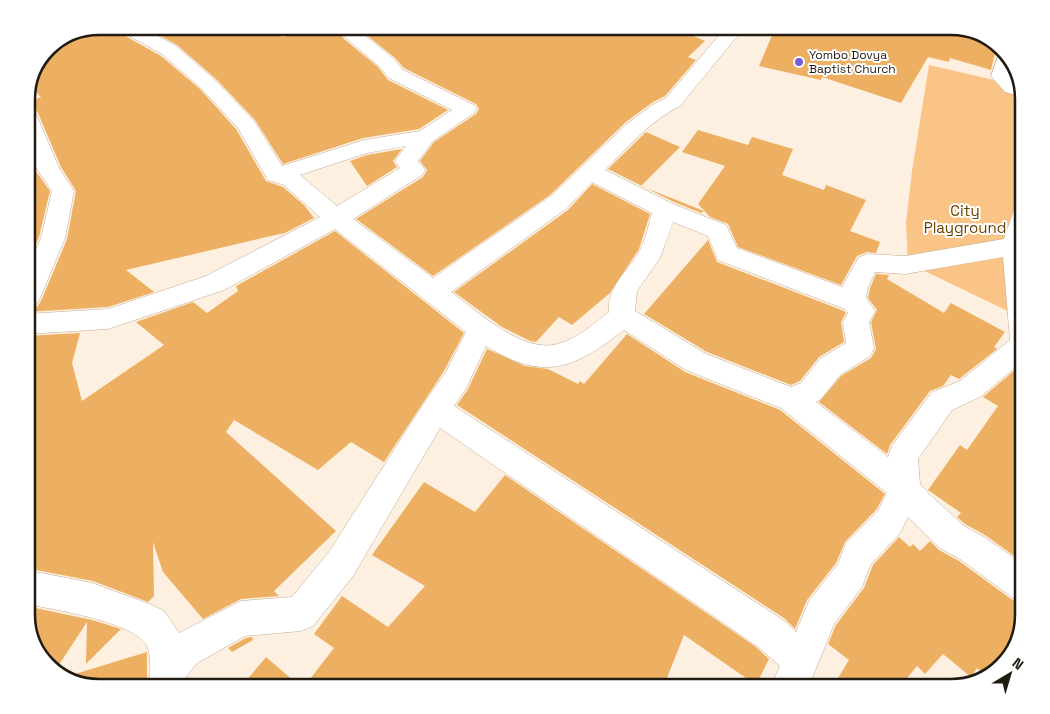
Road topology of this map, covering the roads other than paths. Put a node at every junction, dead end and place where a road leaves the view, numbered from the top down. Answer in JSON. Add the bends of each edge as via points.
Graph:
{"nodes":[{"id":1,"x":142,"y":35,"type":"edge"},
{"id":2,"x":353,"y":35,"type":"edge"},
{"id":3,"x":730,"y":35,"type":"edge"},
{"id":4,"x":1004,"y":65,"type":"edge"},
{"id":5,"x":1014,"y":89,"type":"edge"},
{"id":6,"x":35,"y":136,"type":"edge"},
{"id":7,"x":426,"y":136,"type":"junction"},
{"id":8,"x":590,"y":172,"type":"junction"},
{"id":9,"x":276,"y":175,"type":"junction"},
{"id":10,"x":665,"y":210,"type":"junction"},
{"id":11,"x":336,"y":218,"type":"junction"},
{"id":12,"x":1015,"y":242,"type":"edge"},
{"id":13,"x":1014,"y":246,"type":"junction"},
{"id":14,"x":1015,"y":256,"type":"edge"},
{"id":15,"x":35,"y":280,"type":"edge"},
{"id":16,"x":432,"y":292,"type":"junction"},
{"id":17,"x":854,"y":302,"type":"junction"},
{"id":18,"x":623,"y":316,"type":"junction"},
{"id":19,"x":35,"y":323,"type":"edge"},
{"id":20,"x":481,"y":329,"type":"junction"},
{"id":21,"x":1015,"y":352,"type":"edge"},
{"id":22,"x":792,"y":400,"type":"junction"},
{"id":23,"x":436,"y":409,"type":"junction"},
{"id":24,"x":906,"y":489,"type":"junction"},
{"id":25,"x":1015,"y":579,"type":"edge"},
{"id":26,"x":35,"y":589,"type":"edge"},
{"id":27,"x":795,"y":674,"type":"edge"},
{"id":28,"x":168,"y":679,"type":"edge"},
{"id":29,"x":169,"y":679,"type":"edge"}],
"edges":[{"from":1,"to":9,"type":"street","via":[[169,50],[208,84],[247,125]]},
{"from":2,"to":7,"type":"street","via":[[396,74],[467,109]]},
{"from":3,"to":8,"type":"street","via":[[673,102],[634,129]]},
{"from":4,"to":5,"type":"street","via":[[1001,76]]},
{"from":6,"to":15,"type":"street","via":[[48,169],[63,191],[53,238]]},
{"from":7,"to":9,"type":"street","via":[[364,147]]},
{"from":7,"to":11,"type":"street","via":[[406,161],[414,170]]},
{"from":8,"to":10,"type":"street"},
{"from":8,"to":16,"type":"street","via":[[559,202]]},
{"from":9,"to":11,"type":"street","via":[[292,180]]},
{"from":10,"to":17,"type":"street","via":[[718,231],[727,254]]},
{"from":10,"to":18,"type":"street","via":[[648,258],[624,292]]},
{"from":11,"to":16,"type":"street"},
{"from":11,"to":19,"type":"street","via":[[215,283],[108,319]]},
{"from":12,"to":13,"type":"street"},
{"from":13,"to":14,"type":"street"},
{"from":13,"to":17,"type":"street","via":[[905,265],[868,263],[856,286]]},
{"from":16,"to":20,"type":"street"},
{"from":17,"to":22,"type":"street","via":[[862,311],[856,322],[860,348],[830,367],[812,391]]},
{"from":18,"to":20,"type":"street","via":[[580,347],[547,358],[529,355]]},
{"from":18,"to":22,"type":"street","via":[[696,362]]},
{"from":20,"to":23,"type":"street","via":[[456,380]]},
{"from":21,"to":24,"type":"street","via":[[970,389],[942,401],[903,456]]},
{"from":22,"to":24,"type":"street"},
{"from":23,"to":27,"type":"street","via":[[770,633]]},
{"from":23,"to":29,"type":"street","via":[[341,564],[301,614],[241,619],[184,650]]},
{"from":24,"to":25,"type":"street","via":[[952,538],[972,548]]},
{"from":24,"to":27,"type":"street","via":[[889,522],[858,554],[850,574],[821,613]]},
{"from":26,"to":28,"type":"street","via":[[92,600],[152,623],[165,640]]}]}
